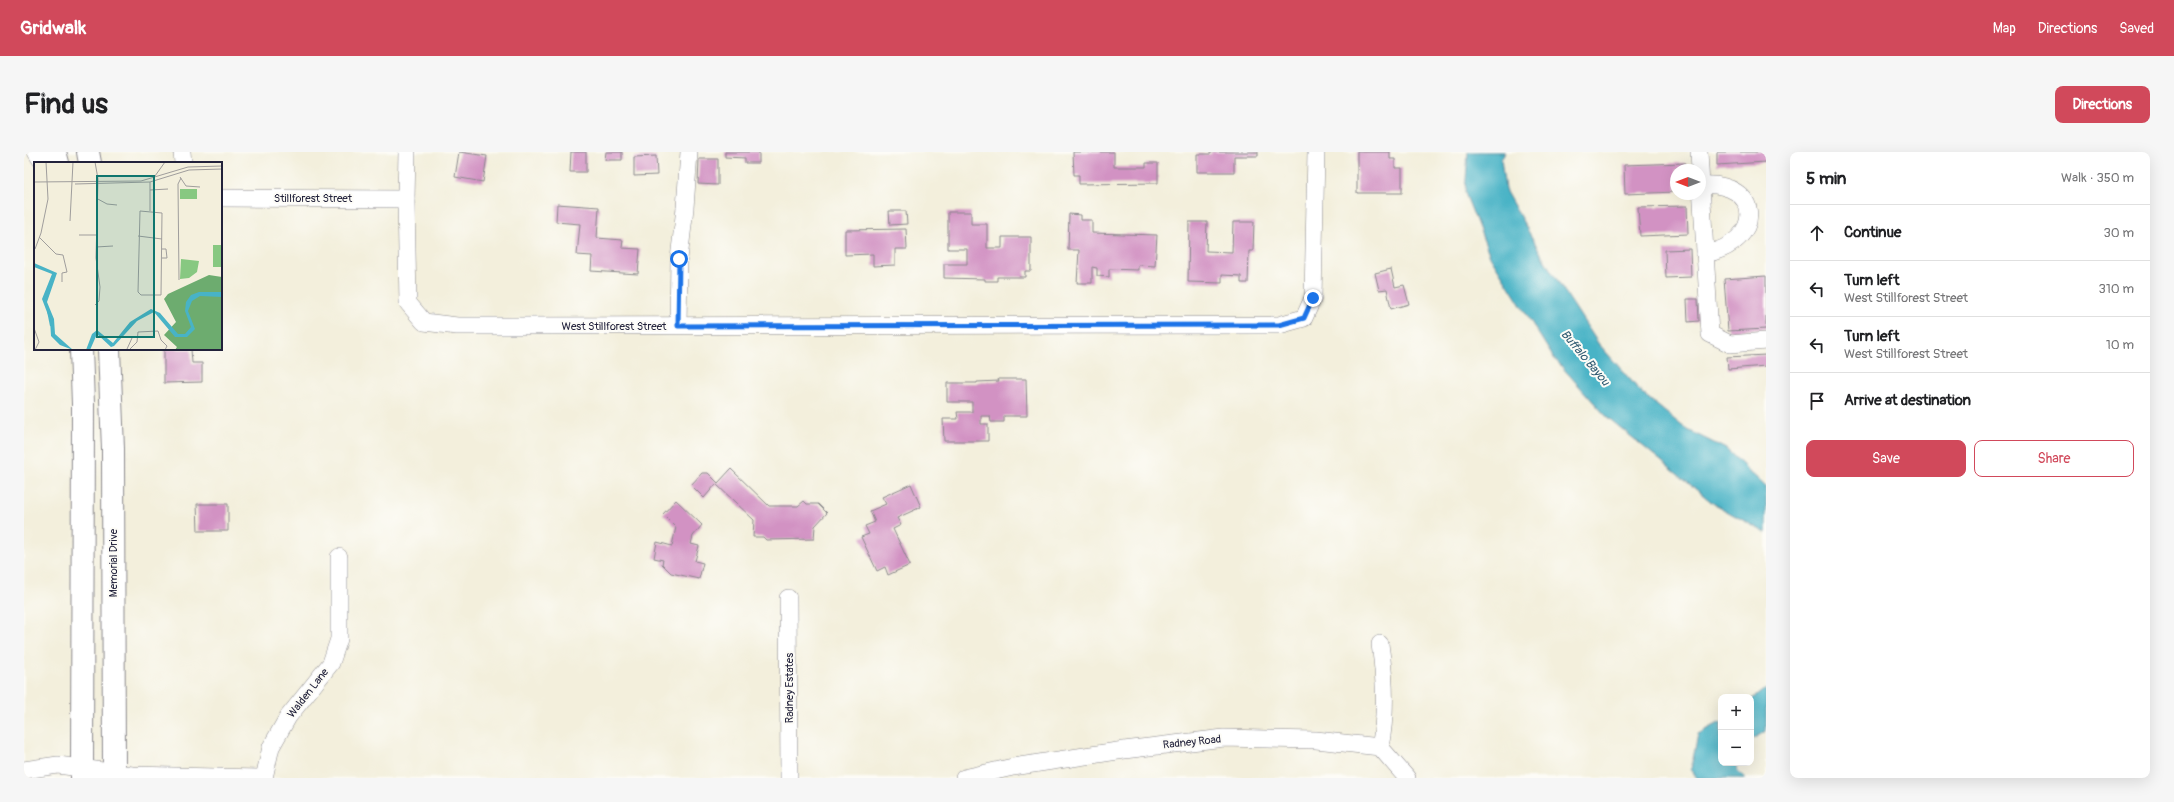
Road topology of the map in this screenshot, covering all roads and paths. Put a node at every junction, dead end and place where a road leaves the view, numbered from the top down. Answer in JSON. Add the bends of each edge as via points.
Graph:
{"nodes":[{"id":1,"x":36,"y":152,"type":"edge"},
{"id":2,"x":55,"y":152,"type":"edge"},
{"id":3,"x":88,"y":152,"type":"edge"},
{"id":4,"x":182,"y":152,"type":"edge"},
{"id":5,"x":407,"y":152,"type":"edge"},
{"id":6,"x":688,"y":152,"type":"edge"},
{"id":7,"x":1316,"y":152,"type":"edge"},
{"id":8,"x":1700,"y":152,"type":"edge"},
{"id":9,"x":42,"y":162,"type":"edge"},
{"id":10,"x":58,"y":162,"type":"edge"},
{"id":11,"x":90,"y":162,"type":"edge"},
{"id":12,"x":183,"y":162,"type":"edge"},
{"id":13,"x":1700,"y":164,"type":"edge"},
{"id":14,"x":1706,"y":185,"type":"edge"},
{"id":15,"x":222,"y":198,"type":"edge"},
{"id":16,"x":406,"y":199,"type":"junction"},
{"id":17,"x":1702,"y":200,"type":"edge"},
{"id":18,"x":1706,"y":254,"type":"junction"},
{"id":19,"x":678,"y":326,"type":"junction"},
{"id":20,"x":1766,"y":342,"type":"edge"},
{"id":21,"x":81,"y":350,"type":"edge"},
{"id":22,"x":109,"y":350,"type":"edge"},
{"id":23,"x":339,"y":557,"type":"dead end"},
{"id":24,"x":788,"y":598,"type":"dead end"},
{"id":25,"x":82,"y":600,"type":"junction"},
{"id":26,"x":113,"y":600,"type":"junction"},
{"id":27,"x":1380,"y":644,"type":"dead end"},
{"id":28,"x":1380,"y":747,"type":"junction"},
{"id":29,"x":24,"y":770,"type":"edge"},
{"id":30,"x":82,"y":773,"type":"edge"},
{"id":31,"x":114,"y":776,"type":"edge"},
{"id":32,"x":258,"y":778,"type":"edge"},
{"id":33,"x":264,"y":778,"type":"edge"},
{"id":34,"x":789,"y":778,"type":"edge"},
{"id":35,"x":964,"y":778,"type":"edge"},
{"id":36,"x":1407,"y":778,"type":"edge"}],
"edges":[{"from":1,"to":9,"type":"street"},
{"from":2,"to":10,"type":"main road"},
{"from":3,"to":11,"type":"main road"},
{"from":4,"to":12,"type":"street"},
{"from":5,"to":16,"type":"street","name":"West Stillforest Street"},
{"from":6,"to":19,"type":"street","via":[[679,259]]},
{"from":7,"to":19,"type":"street","name":"West Stillforest Street","via":[[1313,298],[1304,318],[1279,325]]},
{"from":8,"to":13,"type":"street"},
{"from":14,"to":18,"type":"street","via":[[1714,184],[1735,191],[1746,201],[1750,217],[1748,229],[1738,241],[1723,251]]},
{"from":15,"to":16,"type":"street","name":"Stillforest Street"},
{"from":16,"to":19,"type":"street","name":"West Stillforest Street","via":[[408,304],[424,322],[457,326]]},
{"from":17,"to":18,"type":"street"},
{"from":18,"to":20,"type":"street","via":[[1710,334],[1730,344]]},
{"from":21,"to":25,"type":"main road"},
{"from":22,"to":26,"type":"main road","name":"Memorial Drive","via":[[113,449]]},
{"from":23,"to":33,"type":"street","name":"Walden Lane","via":[[339,639],[331,664],[288,717],[271,746]]},
{"from":24,"to":34,"type":"street","name":"Radney Estates"},
{"from":25,"to":26,"type":"main road"},
{"from":25,"to":30,"type":"main road"},
{"from":26,"to":31,"type":"main road","name":"Memorial Drive"},
{"from":27,"to":28,"type":"street","via":[[1384,679],[1383,732]]},
{"from":28,"to":35,"type":"street","name":"Radney Road","via":[[1316,740],[1224,738],[1013,766]]},
{"from":28,"to":36,"type":"street"},
{"from":29,"to":30,"type":"street","via":[[58,765]]},
{"from":30,"to":31,"type":"street"},
{"from":31,"to":32,"type":"street"}]}
